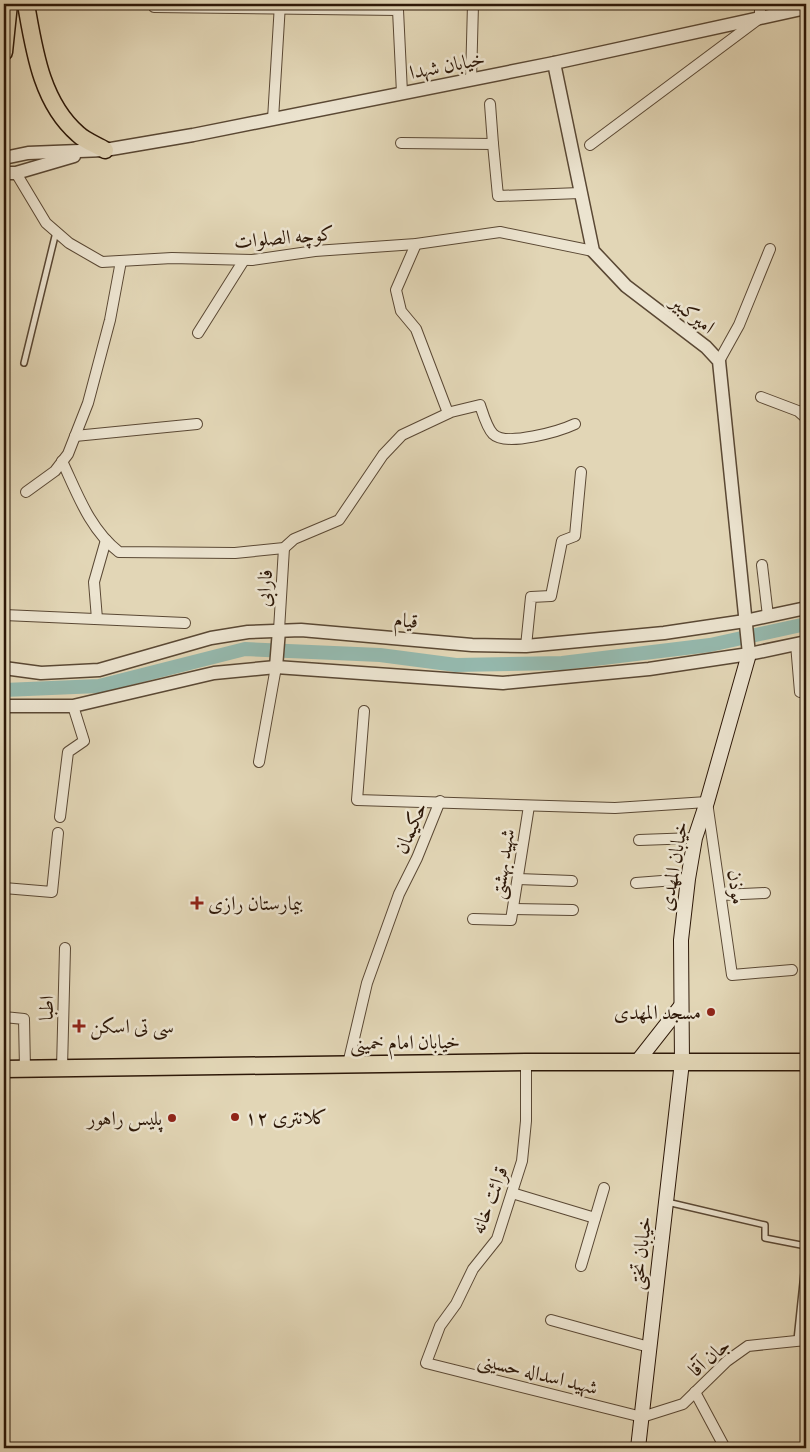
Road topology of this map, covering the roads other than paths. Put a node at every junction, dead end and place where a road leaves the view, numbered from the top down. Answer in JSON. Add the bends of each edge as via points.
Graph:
{"nodes":[{"id":1,"x":10,"y":4,"type":"edge"},
{"id":2,"x":26,"y":4,"type":"edge"},
{"id":3,"x":473,"y":4,"type":"edge"},
{"id":4,"x":760,"y":4,"type":"edge"},
{"id":5,"x":194,"y":6,"type":"edge"},
{"id":6,"x":280,"y":6,"type":"edge"},
{"id":7,"x":154,"y":7,"type":"dead end"},
{"id":8,"x":369,"y":7,"type":"edge"},
{"id":9,"x":806,"y":8,"type":"edge"},
{"id":10,"x":760,"y":18,"type":"junction"},
{"id":11,"x":4,"y":52,"type":"edge"},
{"id":12,"x":554,"y":63,"type":"junction"},
{"id":13,"x":471,"y":80,"type":"junction"},
{"id":14,"x":402,"y":93,"type":"junction"},
{"id":15,"x":490,"y":104,"type":"dead end"},
{"id":16,"x":273,"y":119,"type":"junction"},
{"id":17,"x":401,"y":143,"type":"dead end"},
{"id":18,"x":493,"y":144,"type":"junction"},
{"id":19,"x":590,"y":145,"type":"dead end"},
{"id":20,"x":99,"y":150,"type":"junction"},
{"id":21,"x":4,"y":158,"type":"edge"},
{"id":22,"x":10,"y":173,"type":"edge"},
{"id":23,"x":580,"y":193,"type":"junction"},
{"id":24,"x":56,"y":232,"type":"junction"},
{"id":25,"x":416,"y":244,"type":"junction"},
{"id":26,"x":770,"y":249,"type":"dead end"},
{"id":27,"x":593,"y":251,"type":"junction"},
{"id":28,"x":244,"y":260,"type":"junction"},
{"id":29,"x":121,"y":261,"type":"junction"},
{"id":30,"x":198,"y":333,"type":"dead end"},
{"id":31,"x":719,"y":361,"type":"junction"},
{"id":32,"x":24,"y":363,"type":"dead end"},
{"id":33,"x":761,"y":397,"type":"dead end"},
{"id":34,"x":448,"y":413,"type":"junction"},
{"id":35,"x":806,"y":418,"type":"edge"},
{"id":36,"x":197,"y":424,"type":"dead end"},
{"id":37,"x":575,"y":424,"type":"dead end"},
{"id":38,"x":75,"y":436,"type":"junction"},
{"id":39,"x":62,"y":461,"type":"junction"},
{"id":40,"x":581,"y":472,"type":"dead end"},
{"id":41,"x":26,"y":492,"type":"dead end"},
{"id":42,"x":106,"y":540,"type":"junction"},
{"id":43,"x":284,"y":548,"type":"junction"},
{"id":44,"x":762,"y":565,"type":"dead end"},
{"id":45,"x":806,"y":608,"type":"edge"},
{"id":46,"x":4,"y":615,"type":"edge"},
{"id":47,"x":768,"y":616,"type":"junction"},
{"id":48,"x":97,"y":619,"type":"junction"},
{"id":49,"x":745,"y":621,"type":"junction"},
{"id":50,"x":185,"y":623,"type":"dead end"},
{"id":51,"x":279,"y":630,"type":"junction"},
{"id":52,"x":801,"y":643,"type":"edge"},
{"id":53,"x":526,"y":646,"type":"junction"},
{"id":54,"x":749,"y":654,"type":"junction"},
{"id":55,"x":4,"y":668,"type":"edge"},
{"id":56,"x":276,"y":668,"type":"junction"},
{"id":57,"x":800,"y":692,"type":"dead end"},
{"id":58,"x":4,"y":706,"type":"edge"},
{"id":59,"x":73,"y":706,"type":"junction"},
{"id":60,"x":364,"y":711,"type":"dead end"},
{"id":61,"x":259,"y":762,"type":"dead end"},
{"id":62,"x":440,"y":801,"type":"junction"},
{"id":63,"x":707,"y":802,"type":"junction"},
{"id":64,"x":529,"y":806,"type":"junction"},
{"id":65,"x":60,"y":817,"type":"dead end"},
{"id":66,"x":58,"y":833,"type":"dead end"},
{"id":67,"x":695,"y":838,"type":"junction"},
{"id":68,"x":639,"y":840,"type":"dead end"},
{"id":69,"x":518,"y":879,"type":"junction"},
{"id":70,"x":688,"y":879,"type":"junction"},
{"id":71,"x":572,"y":882,"type":"dead end"},
{"id":72,"x":636,"y":883,"type":"dead end"},
{"id":73,"x":4,"y":888,"type":"edge"},
{"id":74,"x":765,"y":893,"type":"dead end"},
{"id":75,"x":721,"y":895,"type":"junction"},
{"id":76,"x":513,"y":909,"type":"junction"},
{"id":77,"x":573,"y":910,"type":"dead end"},
{"id":78,"x":473,"y":919,"type":"dead end"},
{"id":79,"x":65,"y":948,"type":"dead end"},
{"id":80,"x":792,"y":970,"type":"dead end"},
{"id":81,"x":681,"y":1006,"type":"junction"},
{"id":82,"x":4,"y":1017,"type":"edge"},
{"id":83,"x":526,"y":1062,"type":"junction"},
{"id":84,"x":636,"y":1062,"type":"junction"},
{"id":85,"x":682,"y":1062,"type":"junction"},
{"id":86,"x":806,"y":1062,"type":"edge"},
{"id":87,"x":348,"y":1064,"type":"junction"},
{"id":88,"x":25,"y":1068,"type":"junction"},
{"id":89,"x":62,"y":1068,"type":"junction"},
{"id":90,"x":4,"y":1069,"type":"edge"},
{"id":91,"x":604,"y":1188,"type":"dead end"},
{"id":92,"x":512,"y":1193,"type":"junction"},
{"id":93,"x":666,"y":1202,"type":"junction"},
{"id":94,"x":595,"y":1218,"type":"junction"},
{"id":95,"x":806,"y":1246,"type":"edge"},
{"id":96,"x":806,"y":1254,"type":"edge"},
{"id":97,"x":581,"y":1266,"type":"dead end"},
{"id":98,"x":551,"y":1320,"type":"dead end"},
{"id":99,"x":802,"y":1340,"type":"edge"},
{"id":100,"x":649,"y":1347,"type":"junction"},
{"id":101,"x":426,"y":1363,"type":"joint"},
{"id":102,"x":695,"y":1392,"type":"junction"},
{"id":103,"x":642,"y":1417,"type":"junction"},
{"id":104,"x":638,"y":1448,"type":"edge"},
{"id":105,"x":725,"y":1448,"type":"edge"}],
"edges":[{"from":1,"to":11,"type":"main road"},
{"from":2,"to":20,"type":"main road","via":[[36,63],[58,109],[78,135]]},
{"from":3,"to":13,"type":"street"},
{"from":4,"to":10,"type":"street"},
{"from":5,"to":6,"type":"street"},
{"from":5,"to":7,"type":"street"},
{"from":6,"to":8,"type":"street"},
{"from":6,"to":16,"type":"street"},
{"from":8,"to":14,"type":"street","via":[[398,10]]},
{"from":9,"to":10,"type":"street","name":"خیابان شهدا"},
{"from":10,"to":12,"type":"street","name":"خیابان شهدا"},
{"from":10,"to":19,"type":"street"},
{"from":12,"to":13,"type":"street","name":"خیابان شهدا"},
{"from":12,"to":23,"type":"street"},
{"from":13,"to":14,"type":"street","name":"خیابان شهدا"},
{"from":14,"to":16,"type":"street","name":"خیابان شهدا"},
{"from":15,"to":18,"type":"street"},
{"from":16,"to":20,"type":"street","name":"خیابان شهدا"},
{"from":17,"to":18,"type":"street"},
{"from":18,"to":23,"type":"street","via":[[498,196]]},
{"from":20,"to":21,"type":"street","name":"خیابان شهدا","via":[[28,152]]},
{"from":20,"to":22,"type":"street","name":"خیابان شهدا"},
{"from":22,"to":24,"type":"street","name":"کوچه الصلوات"},
{"from":23,"to":27,"type":"street"},
{"from":24,"to":29,"type":"street","name":"کوچه الصلوات","via":[[102,262]]},
{"from":24,"to":32,"type":"lane"},
{"from":25,"to":27,"type":"street","name":"کوچه الصلوات","via":[[500,232]]},
{"from":25,"to":28,"type":"street","name":"کوچه الصلوات"},
{"from":25,"to":34,"type":"street","via":[[396,290],[401,312],[416,329]]},
{"from":26,"to":31,"type":"street","via":[[739,325]]},
{"from":27,"to":31,"type":"street","name":"امیرکبیر","via":[[626,286],[706,347]]},
{"from":28,"to":29,"type":"street","name":"کوچه الصلوات","via":[[172,258]]},
{"from":28,"to":30,"type":"street"},
{"from":29,"to":38,"type":"street","via":[[110,320],[88,402]]},
{"from":31,"to":49,"type":"street","name":"امیرکبیر"},
{"from":33,"to":35,"type":"street","via":[[798,411]]},
{"from":34,"to":37,"type":"street","via":[[480,406],[492,433],[498,437],[536,437]]},
{"from":34,"to":43,"type":"street","via":[[402,435],[383,455],[339,520],[294,540]]},
{"from":36,"to":38,"type":"street"},
{"from":38,"to":39,"type":"street"},
{"from":39,"to":41,"type":"street","via":[[55,471]]},
{"from":39,"to":42,"type":"street","via":[[88,517]]},
{"from":40,"to":53,"type":"street","via":[[575,536],[562,541],[551,596],[531,597]]},
{"from":42,"to":43,"type":"street","via":[[119,552],[235,553]]},
{"from":42,"to":48,"type":"street","via":[[94,582]]},
{"from":43,"to":51,"type":"street","name":"فارابی"},
{"from":44,"to":47,"type":"street"},
{"from":45,"to":47,"type":"street","name":"قیام"},
{"from":46,"to":48,"type":"street"},
{"from":47,"to":49,"type":"street","name":"قیام"},
{"from":48,"to":50,"type":"street"},
{"from":49,"to":53,"type":"street","name":"قیام","via":[[664,633]]},
{"from":49,"to":54,"type":"street","name":"امیرکبیر"},
{"from":51,"to":53,"type":"street","name":"قیام"},
{"from":51,"to":55,"type":"street","name":"قیام","via":[[211,638],[99,670],[41,673]]},
{"from":51,"to":56,"type":"street"},
{"from":52,"to":54,"type":"street"},
{"from":52,"to":57,"type":"street"},
{"from":54,"to":56,"type":"street","via":[[648,669],[503,683]]},
{"from":54,"to":63,"type":"main road","name":"خیابان المهدی"},
{"from":56,"to":59,"type":"street","via":[[214,673]]},
{"from":56,"to":61,"type":"street"},
{"from":58,"to":59,"type":"street"},
{"from":59,"to":65,"type":"street","via":[[84,741],[68,752]]},
{"from":60,"to":62,"type":"street","via":[[357,800]]},
{"from":62,"to":64,"type":"street","name":"حکیمان"},
{"from":62,"to":87,"type":"street","name":"حکیمان","via":[[399,894],[367,984]]},
{"from":63,"to":64,"type":"street","name":"حکیمان","via":[[615,808]]},
{"from":63,"to":67,"type":"main road","name":"خیابان المهدی"},
{"from":63,"to":75,"type":"street","name":"موذن"},
{"from":64,"to":69,"type":"street","name":"شهید بهشتی"},
{"from":66,"to":73,"type":"street","via":[[52,892]]},
{"from":67,"to":68,"type":"street"},
{"from":67,"to":70,"type":"main road","name":"خیابان المهدی"},
{"from":69,"to":71,"type":"street"},
{"from":69,"to":76,"type":"street","name":"شهید بهشتی"},
{"from":70,"to":72,"type":"street"},
{"from":70,"to":81,"type":"main road","name":"خیابان المهدی","via":[[681,940]]},
{"from":74,"to":75,"type":"street"},
{"from":75,"to":80,"type":"street","name":"موذن","via":[[732,976]]},
{"from":76,"to":77,"type":"street"},
{"from":76,"to":78,"type":"street","name":"شهید بهشتی","via":[[511,920]]},
{"from":79,"to":89,"type":"street","name":"اطبا"},
{"from":81,"to":84,"type":"main road"},
{"from":81,"to":85,"type":"main road","name":"خیابان المهدی"},
{"from":82,"to":88,"type":"street","via":[[24,1019]]},
{"from":83,"to":84,"type":"main road","name":"خیابان امام خمینی"},
{"from":83,"to":87,"type":"main road","name":"خیابان امام خمینی"},
{"from":83,"to":92,"type":"street","name":"قرائت خانه","via":[[524,1145]]},
{"from":84,"to":85,"type":"main road","name":"خیابان امام خمینی"},
{"from":85,"to":86,"type":"main road","name":"خیابان امام خمینی"},
{"from":85,"to":93,"type":"main road","name":"خیابان تختی"},
{"from":87,"to":89,"type":"main road","name":"خیابان امام خمینی"},
{"from":88,"to":89,"type":"main road","name":"خیابان امام خمینی"},
{"from":88,"to":90,"type":"main road","name":"خیابان امام خمینی"},
{"from":91,"to":94,"type":"street"},
{"from":92,"to":94,"type":"street"},
{"from":92,"to":101,"type":"street","name":"قرائت خانه","via":[[497,1239],[473,1269],[456,1304],[440,1326]]},
{"from":93,"to":95,"type":"lane","via":[[765,1225],[764,1238]]},
{"from":93,"to":100,"type":"main road","name":"خیابان تختی"},
{"from":94,"to":97,"type":"street"},
{"from":96,"to":99,"type":"lane"},
{"from":98,"to":100,"type":"street"},
{"from":99,"to":102,"type":"street","name":"جان آقا","via":[[748,1346],[726,1361]]},
{"from":100,"to":103,"type":"main road","name":"خیابان تختی"},
{"from":101,"to":103,"type":"street","name":"شهید اسداله حسینی"},
{"from":102,"to":103,"type":"street","name":"جان آقا","via":[[683,1404]]},
{"from":102,"to":105,"type":"street"},
{"from":103,"to":104,"type":"main road","name":"خیابان تختی"}]}
